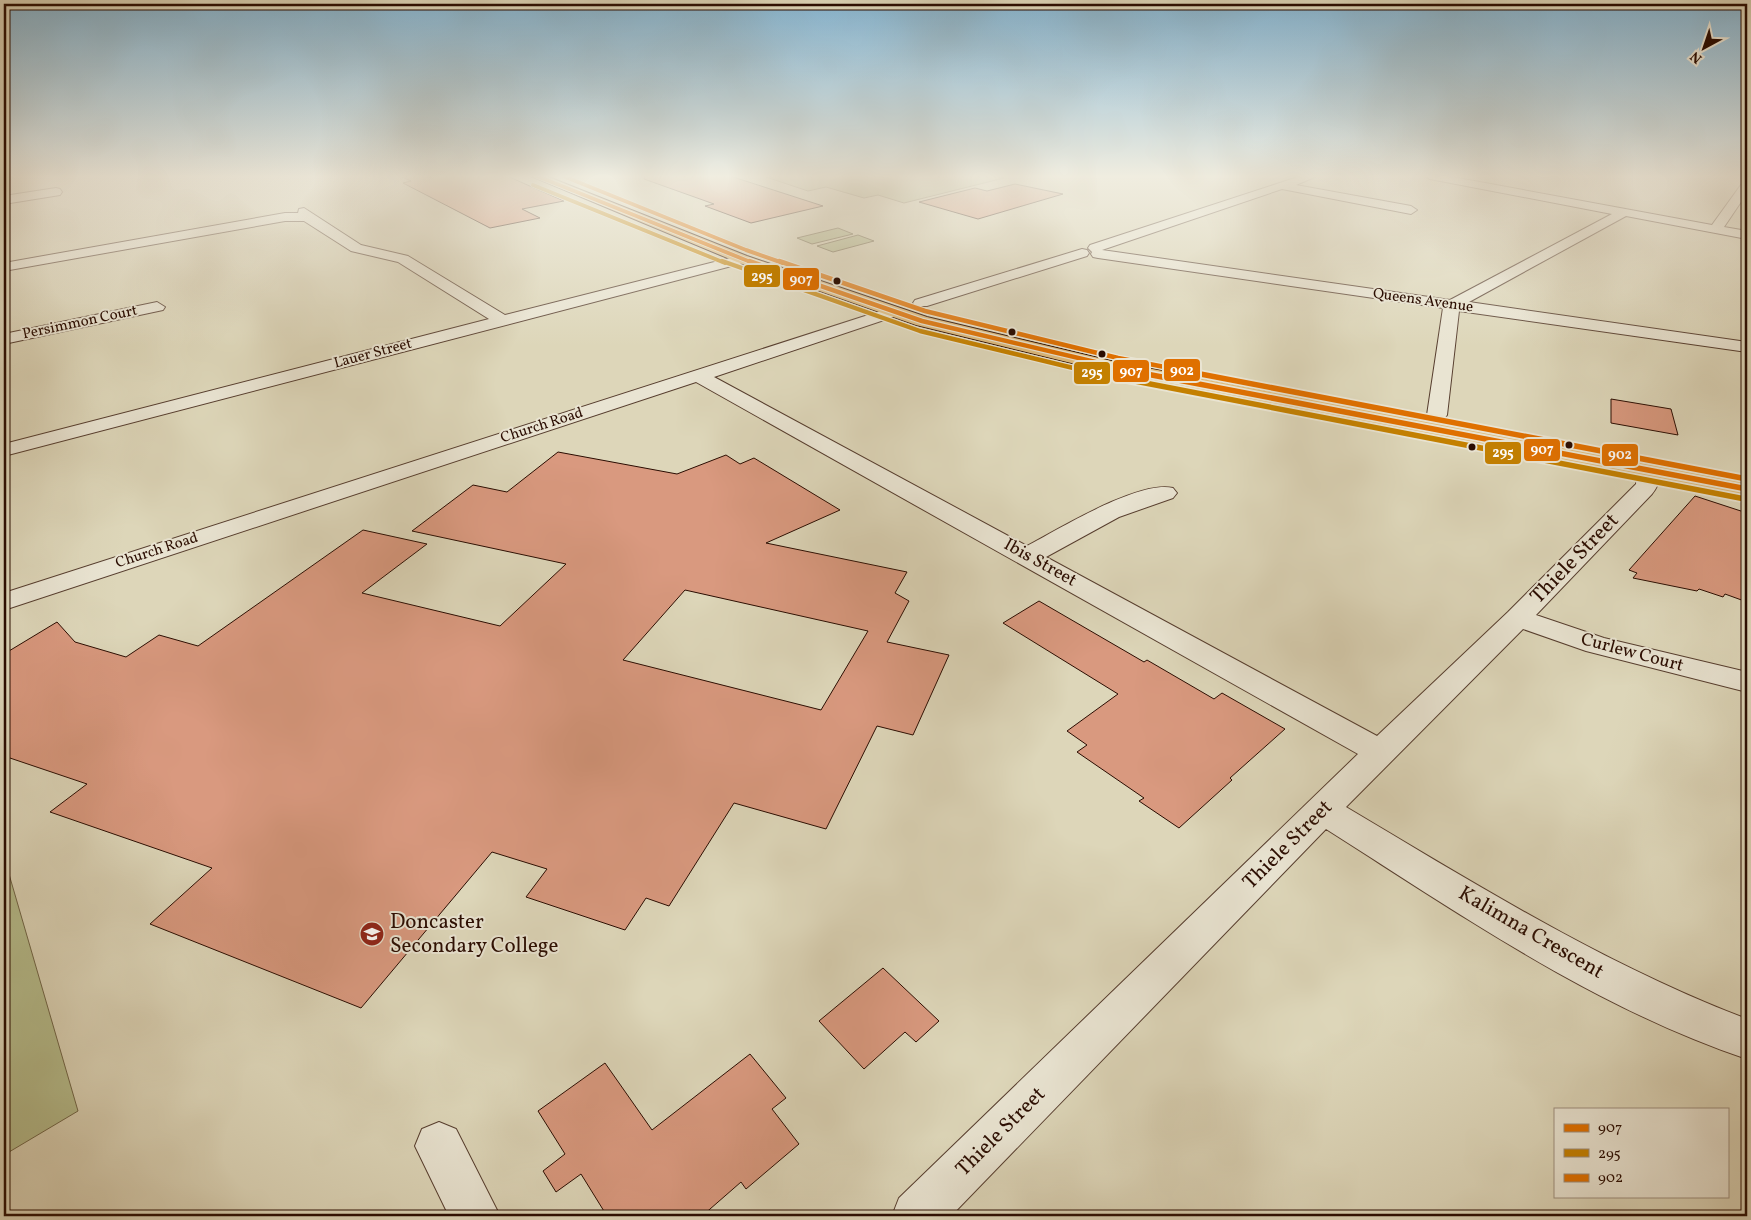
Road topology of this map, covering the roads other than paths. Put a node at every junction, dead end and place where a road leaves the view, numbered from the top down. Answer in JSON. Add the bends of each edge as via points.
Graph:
{"nodes":[{"id":1,"x":195,"y":233,"type":"edge"},
{"id":2,"x":333,"y":233,"type":"edge"},
{"id":3,"x":677,"y":233,"type":"edge"},
{"id":4,"x":720,"y":233,"type":"edge"},
{"id":5,"x":1144,"y":233,"type":"edge"},
{"id":6,"x":1586,"y":233,"type":"edge"},
{"id":7,"x":1734,"y":233,"type":"edge"},
{"id":8,"x":1747,"y":235,"type":"edge"},
{"id":9,"x":1092,"y":251,"type":"junction"},
{"id":10,"x":742,"y":259,"type":"junction"},
{"id":11,"x":4,"y":267,"type":"edge"},
{"id":12,"x":921,"y":303,"type":"junction"},
{"id":13,"x":1452,"y":305,"type":"junction"},
{"id":14,"x":157,"y":307,"type":"dead end"},
{"id":15,"x":893,"y":312,"type":"junction"},
{"id":16,"x":501,"y":320,"type":"junction"},
{"id":17,"x":4,"y":339,"type":"edge"},
{"id":18,"x":1747,"y":346,"type":"edge"},
{"id":19,"x":699,"y":376,"type":"junction"},
{"id":20,"x":1437,"y":415,"type":"junction"},
{"id":21,"x":4,"y":450,"type":"edge"},
{"id":22,"x":1648,"y":470,"type":"junction"},
{"id":23,"x":1747,"y":473,"type":"edge"},
{"id":24,"x":1747,"y":488,"type":"edge"},
{"id":25,"x":1165,"y":493,"type":"dead end"},
{"id":26,"x":1027,"y":556,"type":"junction"},
{"id":27,"x":4,"y":602,"type":"edge"},
{"id":28,"x":1518,"y":618,"type":"junction"},
{"id":29,"x":1747,"y":682,"type":"edge"},
{"id":30,"x":1380,"y":752,"type":"junction"},
{"id":31,"x":1323,"y":810,"type":"junction"},
{"id":32,"x":1747,"y":1039,"type":"edge"},
{"id":33,"x":439,"y":1146,"type":"dead end"},
{"id":34,"x":475,"y":1216,"type":"edge"},
{"id":35,"x":917,"y":1216,"type":"edge"}],
"edges":[{"from":1,"to":11,"type":"street"},
{"from":2,"to":16,"type":"street","via":[[356,248],[403,258]]},
{"from":3,"to":10,"type":"main road"},
{"from":4,"to":12,"type":"main road"},
{"from":5,"to":9,"type":"street","name":"Church Road"},
{"from":6,"to":13,"type":"street"},
{"from":7,"to":8,"type":"street"},
{"from":9,"to":12,"type":"street","name":"Church Road"},
{"from":9,"to":13,"type":"street","name":"Queens Avenue"},
{"from":10,"to":15,"type":"main road"},
{"from":10,"to":16,"type":"street","name":"Lauer Street"},
{"from":12,"to":15,"type":"main road","name":"Church Road"},
{"from":12,"to":20,"type":"main road","via":[[1185,366]]},
{"from":13,"to":18,"type":"street","name":"Queens Avenue"},
{"from":13,"to":20,"type":"street"},
{"from":14,"to":17,"type":"street","name":"Persimmon Court"},
{"from":15,"to":19,"type":"street","name":"Church Road"},
{"from":15,"to":22,"type":"main road","via":[[994,340],[1116,368]]},
{"from":16,"to":21,"type":"street","name":"Lauer Street"},
{"from":19,"to":26,"type":"street","name":"Ibis Street"},
{"from":19,"to":27,"type":"street","name":"Church Road"},
{"from":20,"to":23,"type":"main road"},
{"from":22,"to":24,"type":"main road"},
{"from":22,"to":28,"type":"street","name":"Thiele Street","via":[[1648,484],[1644,489]]},
{"from":25,"to":26,"type":"street","via":[[1137,499],[1112,510]]},
{"from":26,"to":30,"type":"street","name":"Ibis Street"},
{"from":28,"to":29,"type":"street","name":"Curlew Court","via":[[1596,645]]},
{"from":28,"to":30,"type":"street","name":"Thiele Street"},
{"from":30,"to":31,"type":"street","name":"Thiele Street"},
{"from":31,"to":32,"type":"street","name":"Kalimna Crescent","via":[[1566,956],[1626,988]]},
{"from":31,"to":35,"type":"street","name":"Thiele Street"},
{"from":33,"to":34,"type":"street"}]}
